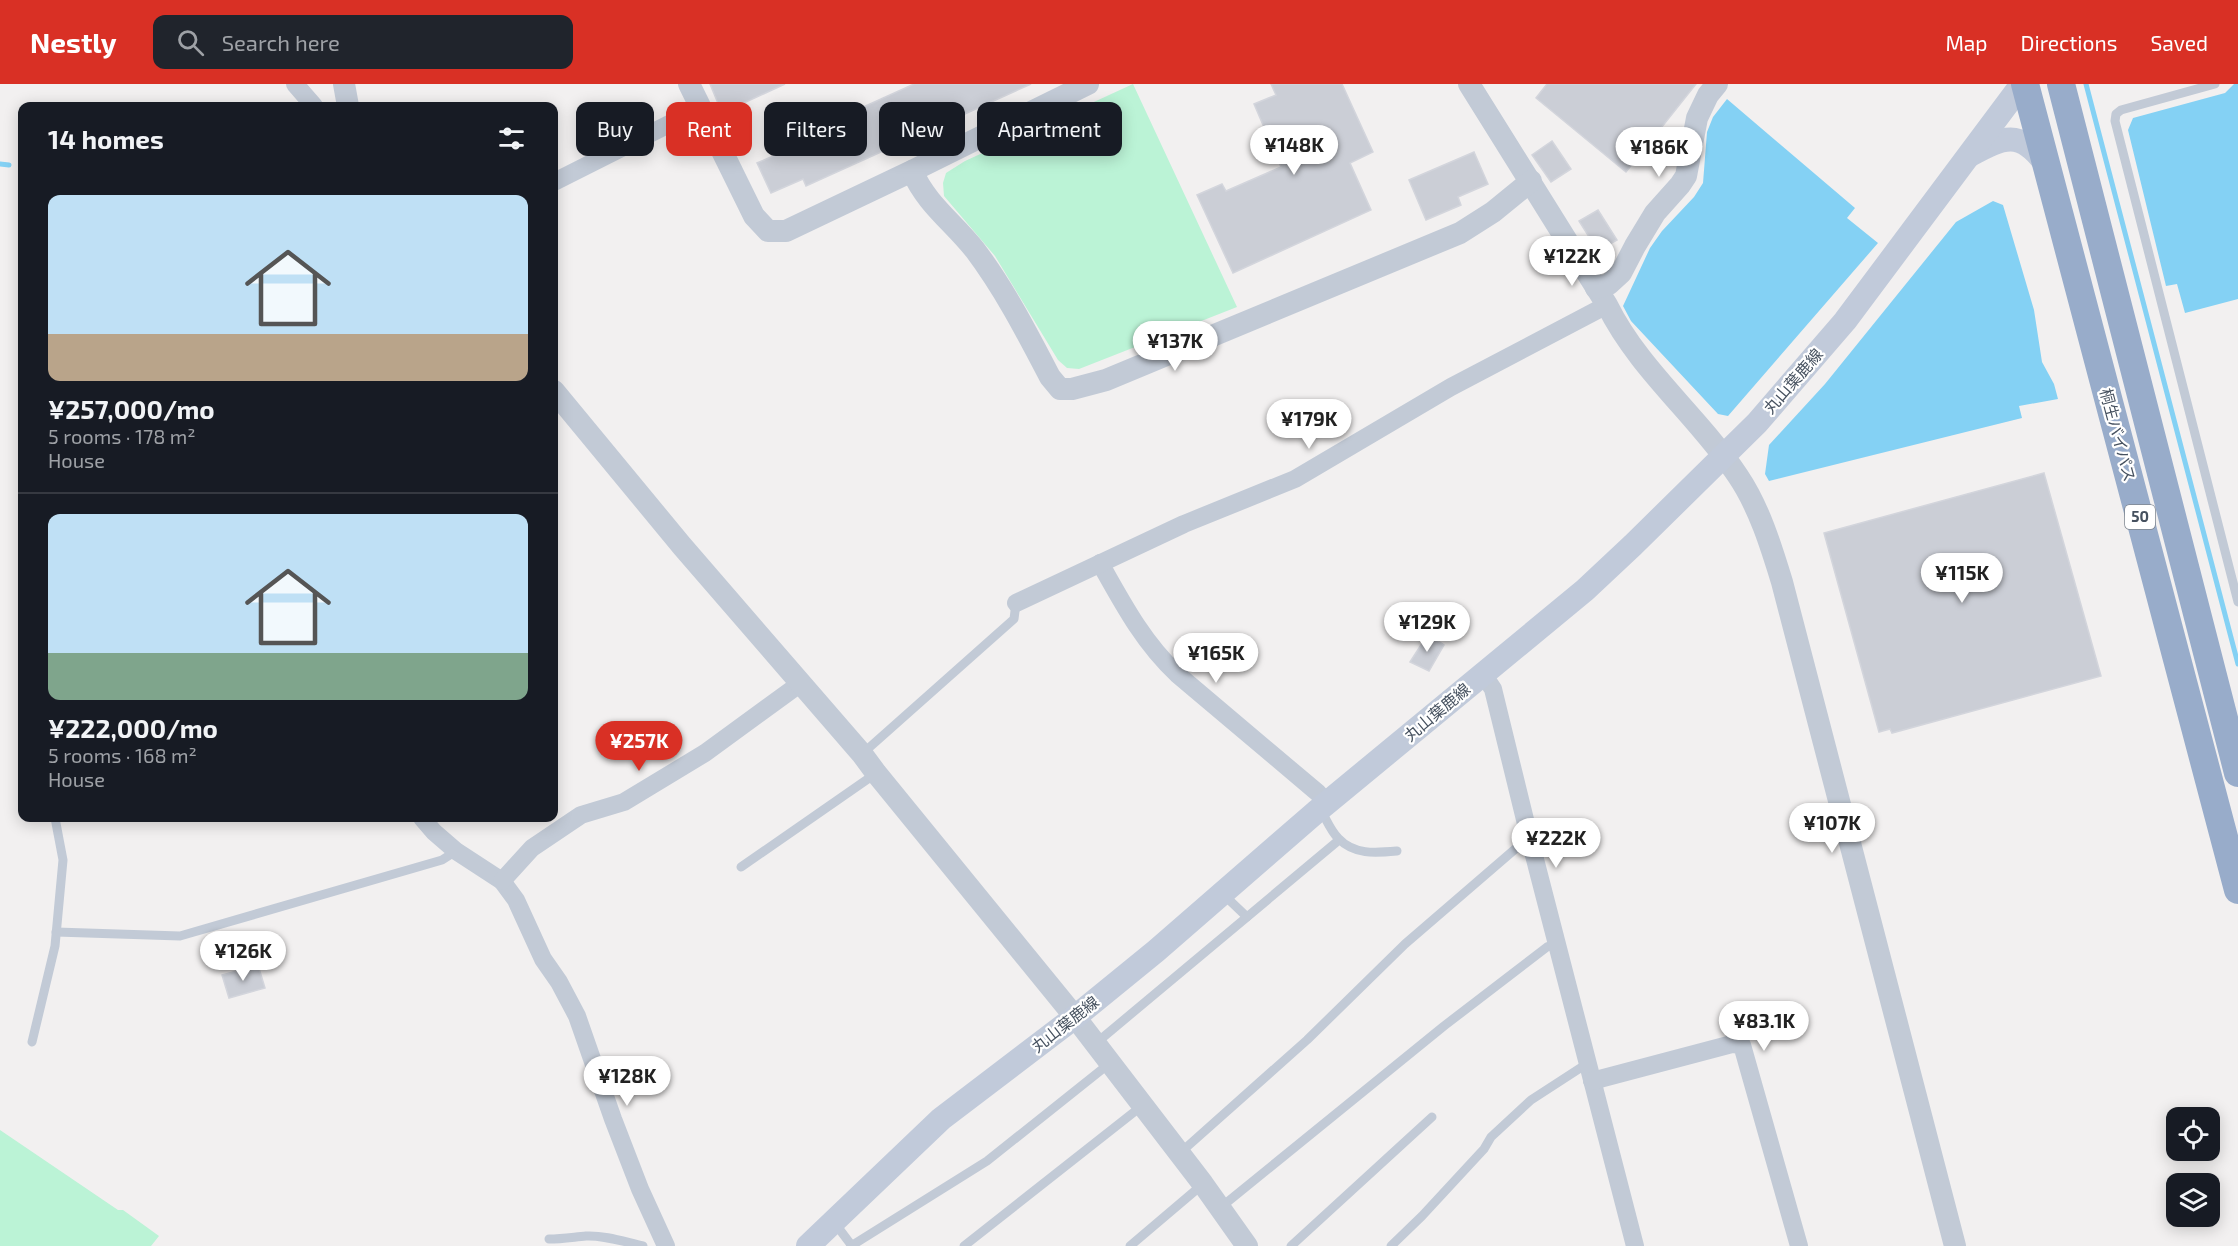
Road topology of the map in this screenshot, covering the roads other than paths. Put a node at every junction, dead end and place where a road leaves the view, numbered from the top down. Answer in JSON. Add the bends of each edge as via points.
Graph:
{"nodes":[{"id":1,"x":295,"y":84,"type":"edge"},
{"id":2,"x":345,"y":84,"type":"edge"},
{"id":3,"x":689,"y":84,"type":"edge"},
{"id":4,"x":1469,"y":84,"type":"edge"},
{"id":5,"x":1717,"y":84,"type":"edge"},
{"id":6,"x":2024,"y":84,"type":"edge"},
{"id":7,"x":2061,"y":84,"type":"edge"},
{"id":8,"x":2215,"y":84,"type":"edge"},
{"id":9,"x":1076,"y":87,"type":"edge"},
{"id":10,"x":311,"y":102,"type":"edge"},
{"id":11,"x":347,"y":102,"type":"edge"},
{"id":12,"x":698,"y":102,"type":"edge"},
{"id":13,"x":666,"y":126,"type":"edge"},
{"id":14,"x":725,"y":156,"type":"edge"},
{"id":15,"x":1968,"y":156,"type":"junction"},
{"id":16,"x":2045,"y":163,"type":"junction"},
{"id":17,"x":912,"y":171,"type":"junction"},
{"id":18,"x":558,"y":180,"type":"edge"},
{"id":19,"x":1531,"y":181,"type":"junction"},
{"id":20,"x":1601,"y":297,"type":"junction"},
{"id":21,"x":558,"y":403,"type":"edge"},
{"id":22,"x":1723,"y":455,"type":"junction"},
{"id":23,"x":1100,"y":563,"type":"junction"},
{"id":24,"x":2238,"y":602,"type":"edge"},
{"id":25,"x":1016,"y":603,"type":"joint"},
{"id":26,"x":1483,"y":674,"type":"junction"},
{"id":27,"x":801,"y":683,"type":"junction"},
{"id":28,"x":862,"y":754,"type":"junction"},
{"id":29,"x":876,"y":773,"type":"junction"},
{"id":30,"x":2238,"y":773,"type":"edge"},
{"id":31,"x":1323,"y":806,"type":"junction"},
{"id":32,"x":57,"y":822,"type":"edge"},
{"id":33,"x":425,"y":822,"type":"edge"},
{"id":34,"x":1339,"y":840,"type":"junction"},
{"id":35,"x":1530,"y":840,"type":"junction"},
{"id":36,"x":456,"y":851,"type":"junction"},
{"id":37,"x":1397,"y":851,"type":"dead end"},
{"id":38,"x":741,"y":867,"type":"dead end"},
{"id":39,"x":502,"y":881,"type":"junction"},
{"id":40,"x":2238,"y":890,"type":"edge"},
{"id":41,"x":1222,"y":893,"type":"junction"},
{"id":42,"x":1247,"y":917,"type":"junction"},
{"id":43,"x":56,"y":932,"type":"junction"},
{"id":44,"x":1557,"y":943,"type":"junction"},
{"id":45,"x":1075,"y":1017,"type":"junction"},
{"id":46,"x":32,"y":1042,"type":"dead end"},
{"id":47,"x":1095,"y":1044,"type":"junction"},
{"id":48,"x":1110,"y":1063,"type":"junction"},
{"id":49,"x":1590,"y":1072,"type":"junction"},
{"id":50,"x":1143,"y":1105,"type":"junction"},
{"id":51,"x":1432,"y":1117,"type":"dead end"},
{"id":52,"x":1180,"y":1153,"type":"junction"},
{"id":53,"x":1203,"y":1184,"type":"junction"},
{"id":54,"x":1219,"y":1209,"type":"junction"},
{"id":55,"x":834,"y":1222,"type":"junction"},
{"id":56,"x":549,"y":1239,"type":"dead end"},
{"id":57,"x":811,"y":1245,"type":"edge"},
{"id":58,"x":643,"y":1246,"type":"edge"},
{"id":59,"x":666,"y":1246,"type":"edge"},
{"id":60,"x":852,"y":1246,"type":"edge"},
{"id":61,"x":964,"y":1246,"type":"edge"},
{"id":62,"x":1130,"y":1246,"type":"edge"},
{"id":63,"x":1247,"y":1246,"type":"edge"},
{"id":64,"x":1291,"y":1246,"type":"edge"},
{"id":65,"x":1391,"y":1246,"type":"edge"},
{"id":66,"x":1635,"y":1246,"type":"edge"},
{"id":67,"x":1799,"y":1246,"type":"edge"},
{"id":68,"x":1955,"y":1246,"type":"edge"}],
"edges":[{"from":1,"to":10,"type":"street"},
{"from":2,"to":11,"type":"street"},
{"from":3,"to":12,"type":"street"},
{"from":4,"to":19,"type":"street"},
{"from":5,"to":20,"type":"street","via":[[1697,118],[1686,176],[1655,213],[1621,273]]},
{"from":6,"to":15,"type":"main road","name":"丸山葉鹿線"},
{"from":6,"to":16,"type":"highway","name":"桐生バイパス","number":"50"},
{"from":7,"to":30,"type":"highway","name":"桐生バイパス","number":"50"},
{"from":8,"to":24,"type":"lane","via":[[2121,110],[2115,121]]},
{"from":9,"to":17,"type":"street"},
{"from":13,"to":18,"type":"street"},
{"from":14,"to":17,"type":"street","via":[[754,216],[768,231],[786,231]]},
{"from":15,"to":16,"type":"main road","via":[[2003,140],[2024,141]]},
{"from":15,"to":22,"type":"main road","name":"丸山葉鹿線","via":[[1845,321]]},
{"from":16,"to":40,"type":"highway","name":"桐生バイパス","number":"50"},
{"from":17,"to":19,"type":"street","via":[[921,191],[974,248],[1006,294],[1060,389],[1106,380],[1460,233]]},
{"from":19,"to":20,"type":"street"},
{"from":20,"to":22,"type":"street","via":[[1632,348]]},
{"from":20,"to":23,"type":"street","via":[[1295,479]]},
{"from":21,"to":27,"type":"street"},
{"from":22,"to":26,"type":"main road","name":"丸山葉鹿線","via":[[1585,590]]},
{"from":22,"to":68,"type":"street","via":[[1740,477],[1756,510],[1782,582]]},
{"from":23,"to":25,"type":"street"},
{"from":23,"to":31,"type":"street","via":[[1157,655],[1318,793]]},
{"from":25,"to":28,"type":"lane","via":[[1014,618]]},
{"from":26,"to":31,"type":"main road","name":"丸山葉鹿線"},
{"from":26,"to":35,"type":"street","via":[[1493,689]]},
{"from":27,"to":28,"type":"street"},
{"from":27,"to":39,"type":"street","via":[[695,759],[624,802],[580,815],[532,848]]},
{"from":28,"to":29,"type":"street"},
{"from":29,"to":38,"type":"lane"},
{"from":29,"to":45,"type":"street"},
{"from":31,"to":34,"type":"lane"},
{"from":31,"to":41,"type":"main road","name":"丸山葉鹿線"},
{"from":32,"to":43,"type":"lane","via":[[63,860]]},
{"from":33,"to":36,"type":"street"},
{"from":34,"to":37,"type":"lane","via":[[1363,852]]},
{"from":34,"to":42,"type":"lane"},
{"from":35,"to":44,"type":"street"},
{"from":35,"to":52,"type":"lane","via":[[1405,944],[1307,1040]]},
{"from":36,"to":39,"type":"street"},
{"from":36,"to":43,"type":"lane","via":[[442,860],[180,936]]},
{"from":39,"to":59,"type":"street","via":[[516,900],[543,959],[577,1016],[640,1189]]},
{"from":41,"to":42,"type":"lane"},
{"from":41,"to":45,"type":"main road","name":"丸山葉鹿線"},
{"from":42,"to":47,"type":"lane"},
{"from":43,"to":46,"type":"lane"},
{"from":44,"to":49,"type":"street"},
{"from":44,"to":54,"type":"lane","via":[[1444,1026]]},
{"from":45,"to":47,"type":"street"},
{"from":45,"to":55,"type":"main road","name":"丸山葉鹿線","via":[[941,1119]]},
{"from":47,"to":48,"type":"street"},
{"from":48,"to":50,"type":"street"},
{"from":48,"to":60,"type":"lane","via":[[987,1161]]},
{"from":49,"to":65,"type":"lane","via":[[1531,1100],[1491,1137]]},
{"from":49,"to":66,"type":"street"},
{"from":49,"to":67,"type":"street","via":[[1742,1045]]},
{"from":50,"to":52,"type":"street"},
{"from":50,"to":61,"type":"lane"},
{"from":51,"to":64,"type":"lane"},
{"from":52,"to":53,"type":"street"},
{"from":53,"to":54,"type":"street"},
{"from":53,"to":62,"type":"lane"},
{"from":54,"to":63,"type":"street"},
{"from":55,"to":57,"type":"main road","name":"丸山葉鹿線"},
{"from":55,"to":60,"type":"lane"},
{"from":56,"to":58,"type":"lane","via":[[586,1236]]}]}
